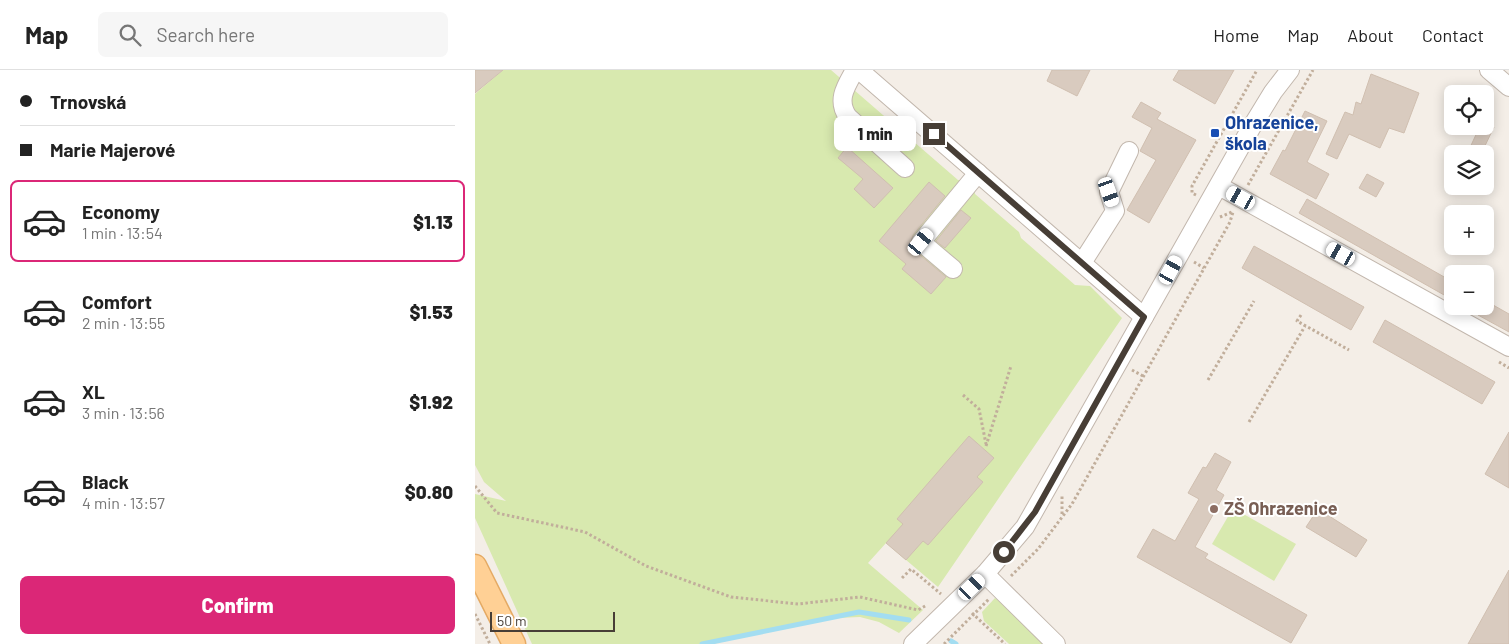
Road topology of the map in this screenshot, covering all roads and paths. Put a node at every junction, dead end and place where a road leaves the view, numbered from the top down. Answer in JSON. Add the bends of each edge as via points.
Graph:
{"nodes":[{"id":1,"x":855,"y":70,"type":"edge"},
{"id":2,"x":859,"y":70,"type":"edge"},
{"id":3,"x":1277,"y":70,"type":"edge"},
{"id":4,"x":1290,"y":70,"type":"edge"},
{"id":5,"x":1313,"y":70,"type":"edge"},
{"id":6,"x":1489,"y":70,"type":"edge"},
{"id":7,"x":1509,"y":88,"type":"edge"},
{"id":8,"x":1251,"y":128,"type":"junction"},
{"id":9,"x":1129,"y":151,"type":"dead end"},
{"id":10,"x":905,"y":168,"type":"dead end"},
{"id":11,"x":978,"y":173,"type":"junction"},
{"id":12,"x":1219,"y":186,"type":"junction"},
{"id":13,"x":1236,"y":205,"type":"junction"},
{"id":14,"x":1082,"y":263,"type":"junction"},
{"id":15,"x":953,"y":269,"type":"dead end"},
{"id":16,"x":1254,"y":301,"type":"dead end"},
{"id":17,"x":1301,"y":315,"type":"dead end"},
{"id":18,"x":1144,"y":317,"type":"junction"},
{"id":19,"x":1305,"y":326,"type":"junction"},
{"id":20,"x":1509,"y":347,"type":"edge"},
{"id":21,"x":1349,"y":350,"type":"dead end"},
{"id":22,"x":1011,"y":366,"type":"dead end"},
{"id":23,"x":1208,"y":380,"type":"dead end"},
{"id":24,"x":963,"y":395,"type":"dead end"},
{"id":25,"x":1249,"y":422,"type":"dead end"},
{"id":26,"x":475,"y":486,"type":"edge"},
{"id":27,"x":1062,"y":514,"type":"dead end"},
{"id":28,"x":475,"y":566,"type":"edge"},
{"id":29,"x":985,"y":574,"type":"junction"},
{"id":30,"x":902,"y":578,"type":"dead end"},
{"id":31,"x":959,"y":600,"type":"junction"},
{"id":32,"x":930,"y":604,"type":"dead end"},
{"id":33,"x":475,"y":614,"type":"edge"},
{"id":34,"x":490,"y":644,"type":"edge"},
{"id":35,"x":513,"y":644,"type":"edge"},
{"id":36,"x":913,"y":644,"type":"edge"},
{"id":37,"x":1005,"y":644,"type":"edge"},
{"id":38,"x":1055,"y":644,"type":"edge"}],
"edges":[{"from":1,"to":10,"type":"street","via":[[844,90],[843,110]]},
{"from":2,"to":11,"type":"street"},
{"from":3,"to":8,"type":"street"},
{"from":4,"to":8,"type":"street"},
{"from":5,"to":13,"type":"path"},
{"from":6,"to":7,"type":"street"},
{"from":8,"to":12,"type":"street"},
{"from":9,"to":14,"type":"street","via":[[1109,192],[1115,211]]},
{"from":11,"to":14,"type":"street"},
{"from":11,"to":15,"type":"street","via":[[921,242]]},
{"from":12,"to":13,"type":"street"},
{"from":12,"to":18,"type":"street"},
{"from":13,"to":20,"type":"street"},
{"from":13,"to":27,"type":"path","via":[[1230,222],[1072,504]]},
{"from":14,"to":18,"type":"street"},
{"from":16,"to":23,"type":"path"},
{"from":17,"to":19,"type":"path","via":[[1297,321]]},
{"from":18,"to":29,"type":"street","via":[[1035,512]]},
{"from":19,"to":21,"type":"path"},
{"from":19,"to":25,"type":"path"},
{"from":22,"to":24,"type":"path","via":[[986,446],[979,409]]},
{"from":26,"to":32,"type":"path","via":[[497,513],[585,532],[646,566],[731,597],[798,604],[860,597],[918,610]]},
{"from":28,"to":35,"type":"main road"},
{"from":29,"to":31,"type":"street"},
{"from":29,"to":38,"type":"street"},
{"from":30,"to":31,"type":"path","via":[[911,569],[937,592],[944,594],[949,591]]},
{"from":31,"to":36,"type":"street"},
{"from":31,"to":37,"type":"path"},
{"from":33,"to":34,"type":"path"}]}
